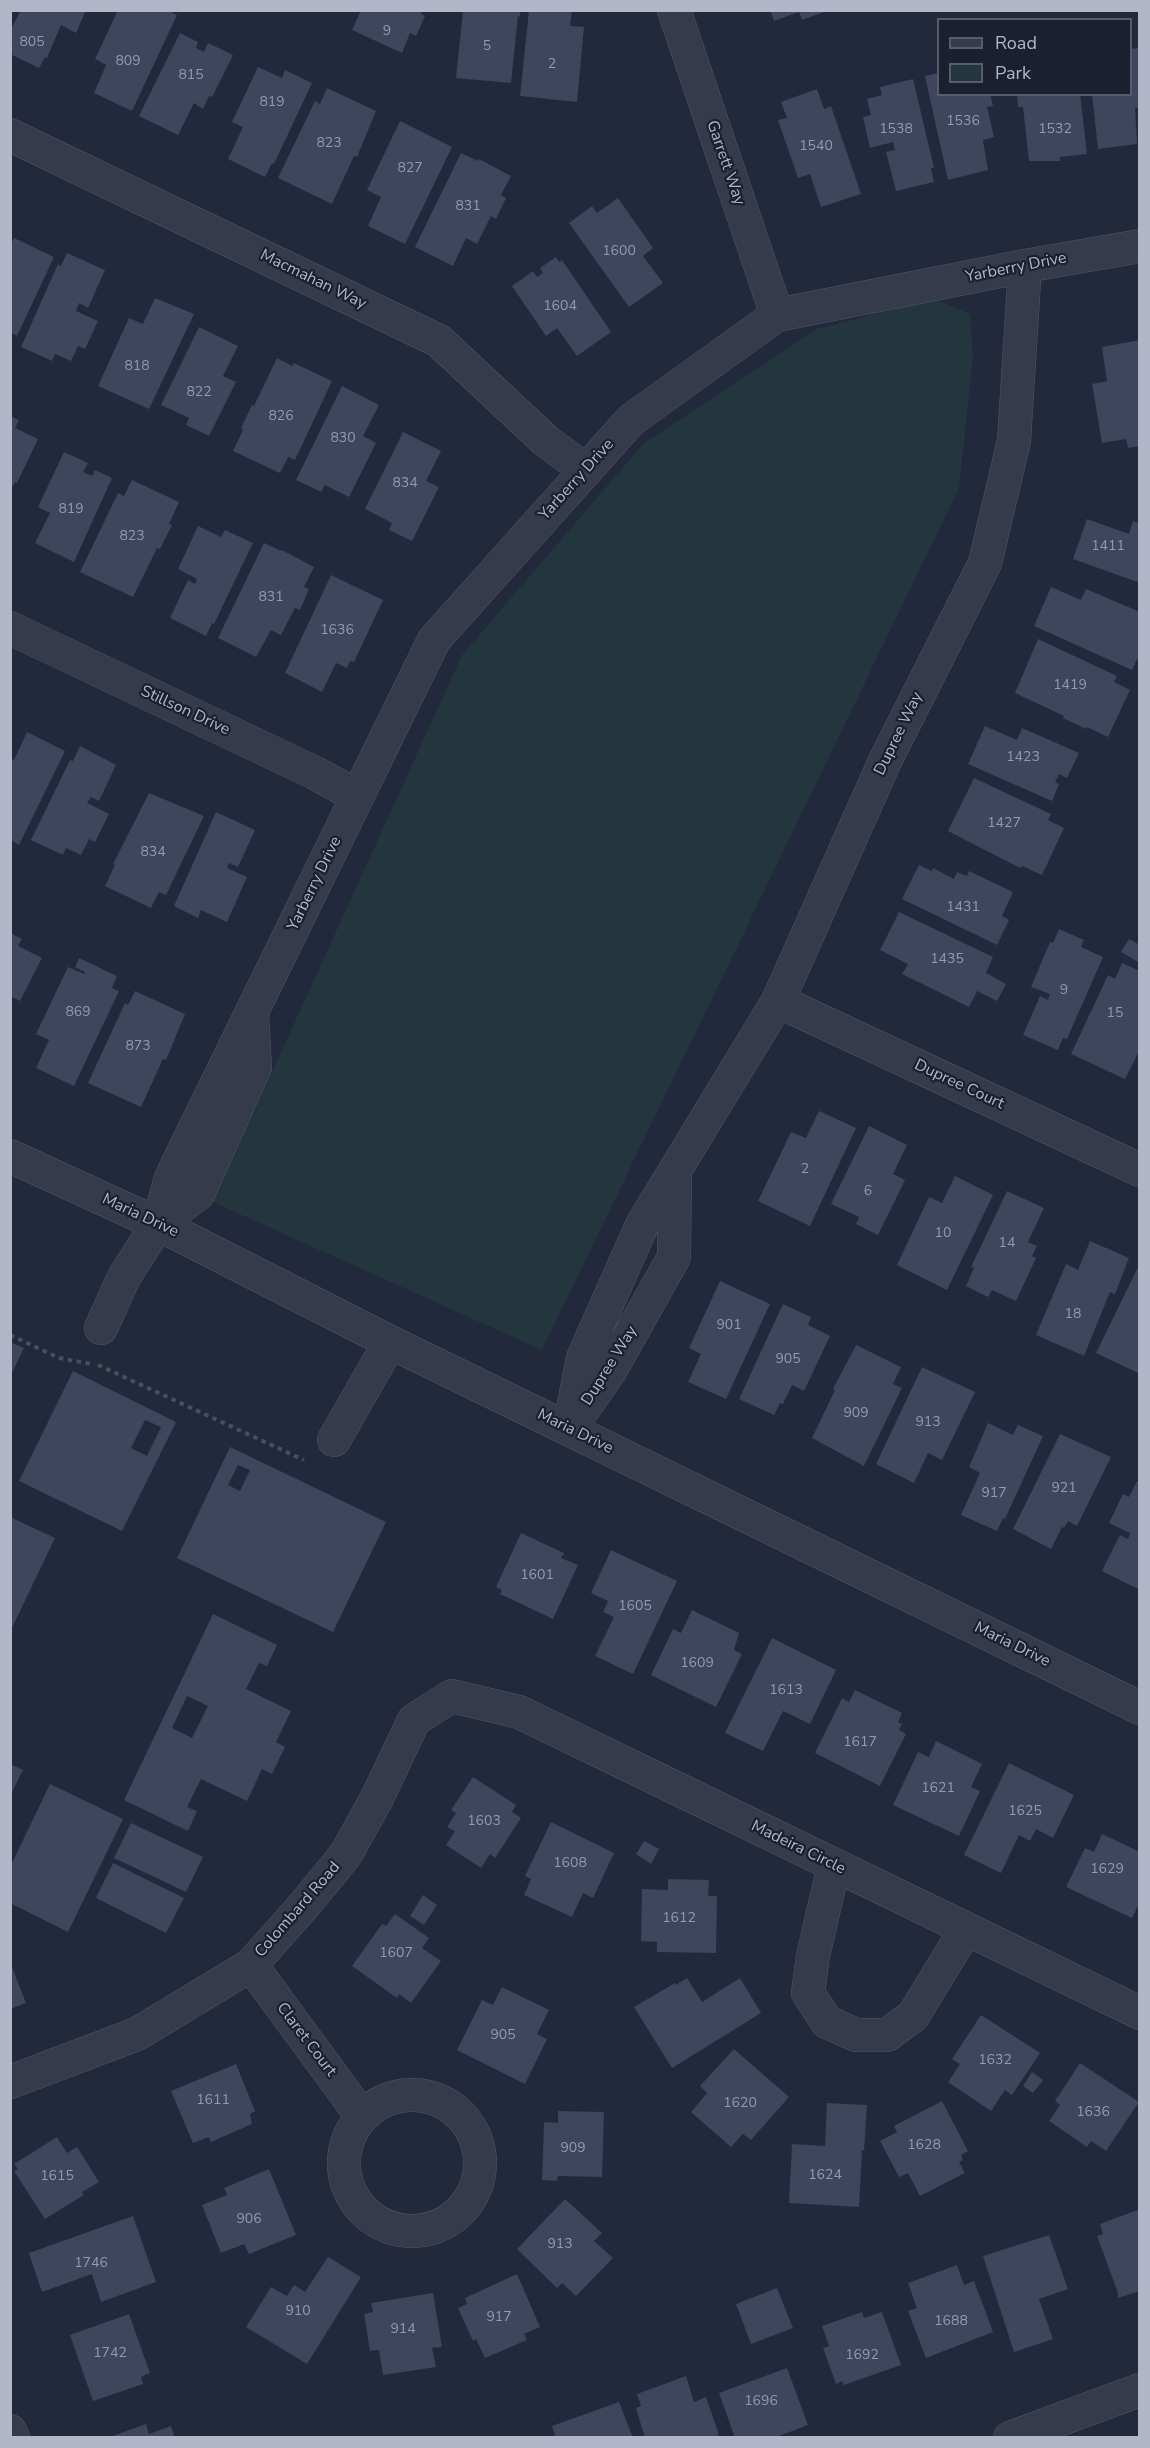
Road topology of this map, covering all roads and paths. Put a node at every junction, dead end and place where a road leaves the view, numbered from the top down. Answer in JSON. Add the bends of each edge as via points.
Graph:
{"nodes":[{"id":1,"x":674,"y":10,"type":"edge"},
{"id":2,"x":10,"y":135,"type":"edge"},
{"id":3,"x":1140,"y":246,"type":"edge"},
{"id":4,"x":1025,"y":266,"type":"junction"},
{"id":5,"x":777,"y":315,"type":"junction"},
{"id":6,"x":585,"y":470,"type":"junction"},
{"id":7,"x":10,"y":628,"type":"edge"},
{"id":8,"x":357,"y":796,"type":"junction"},
{"id":9,"x":778,"y":1001,"type":"junction"},
{"id":10,"x":10,"y":1156,"type":"edge"},
{"id":11,"x":1140,"y":1170,"type":"edge"},
{"id":12,"x":158,"y":1224,"type":"junction"},
{"id":13,"x":101,"y":1328,"type":"dead end"},
{"id":14,"x":10,"y":1335,"type":"edge"},
{"id":15,"x":390,"y":1342,"type":"junction"},
{"id":16,"x":569,"y":1429,"type":"junction"},
{"id":17,"x":334,"y":1440,"type":"dead end"},
{"id":18,"x":308,"y":1462,"type":"dead end"},
{"id":19,"x":452,"y":1696,"type":"joint"},
{"id":20,"x":1140,"y":1708,"type":"edge"},
{"id":21,"x":834,"y":1865,"type":"junction"},
{"id":22,"x":966,"y":1929,"type":"junction"},
{"id":23,"x":251,"y":1965,"type":"junction"},
{"id":24,"x":1140,"y":2013,"type":"edge"},
{"id":25,"x":10,"y":2082,"type":"edge"},
{"id":26,"x":361,"y":2115,"type":"junction"},
{"id":27,"x":1140,"y":2390,"type":"edge"},
{"id":28,"x":10,"y":2431,"type":"edge"},
{"id":29,"x":13,"y":2438,"type":"edge"},
{"id":30,"x":1010,"y":2438,"type":"edge"}],
"edges":[{"from":1,"to":5,"type":"street","name":"Garrett Way"},
{"from":2,"to":6,"type":"street","name":"Macmahan Way","via":[[439,341],[545,440]]},
{"from":3,"to":4,"type":"street","name":"Yarberry Drive"},
{"from":4,"to":5,"type":"street","name":"Yarberry Drive"},
{"from":4,"to":9,"type":"street","name":"Dupree Way","via":[[1014,441],[985,563],[885,761]]},
{"from":5,"to":6,"type":"street","name":"Yarberry Drive","via":[[631,420]]},
{"from":6,"to":8,"type":"street","name":"Yarberry Drive","via":[[434,640]]},
{"from":7,"to":8,"type":"street","name":"Stillson Drive","via":[[315,772]]},
{"from":8,"to":12,"type":"street","name":"Yarberry Drive","via":[[252,1013],[255,1067],[198,1194]]},
{"from":9,"to":11,"type":"street","name":"Dupree Court"},
{"from":9,"to":16,"type":"street","name":"Dupree Way","via":[[675,1171],[674,1257],[610,1371]]},
{"from":10,"to":12,"type":"street","name":"Maria Drive"},
{"from":12,"to":13,"type":"street","via":[[124,1277]]},
{"from":12,"to":15,"type":"street","name":"Maria Drive"},
{"from":14,"to":18,"type":"path","via":[[59,1358],[103,1366]]},
{"from":15,"to":16,"type":"street","name":"Maria Drive"},
{"from":15,"to":17,"type":"street"},
{"from":16,"to":20,"type":"street","name":"Maria Drive"},
{"from":19,"to":21,"type":"street","name":"Madeira Circle","via":[[519,1712]]},
{"from":19,"to":23,"type":"street","name":"Colombard Road","via":[[414,1720],[346,1854]]},
{"from":21,"to":22,"type":"street","name":"Madeira Circle"},
{"from":21,"to":22,"type":"street","via":[[808,1993],[827,2022],[856,2035],[887,2035],[913,2016]]},
{"from":22,"to":24,"type":"street","name":"Madeira Circle"},
{"from":23,"to":25,"type":"street","name":"Colombard Road","via":[[137,2034]]},
{"from":23,"to":26,"type":"street","name":"Claret Court"},
{"from":26,"to":26,"type":"street","via":[[349,2134],[343,2156],[344,2178],[353,2199],[368,2216],[388,2227],[410,2232],[432,2228],[453,2218],[468,2202],[480,2170],[476,2137],[464,2118],[446,2103],[424,2095],[401,2094],[380,2101]]},
{"from":27,"to":30,"type":"street"},
{"from":28,"to":29,"type":"street"}]}
